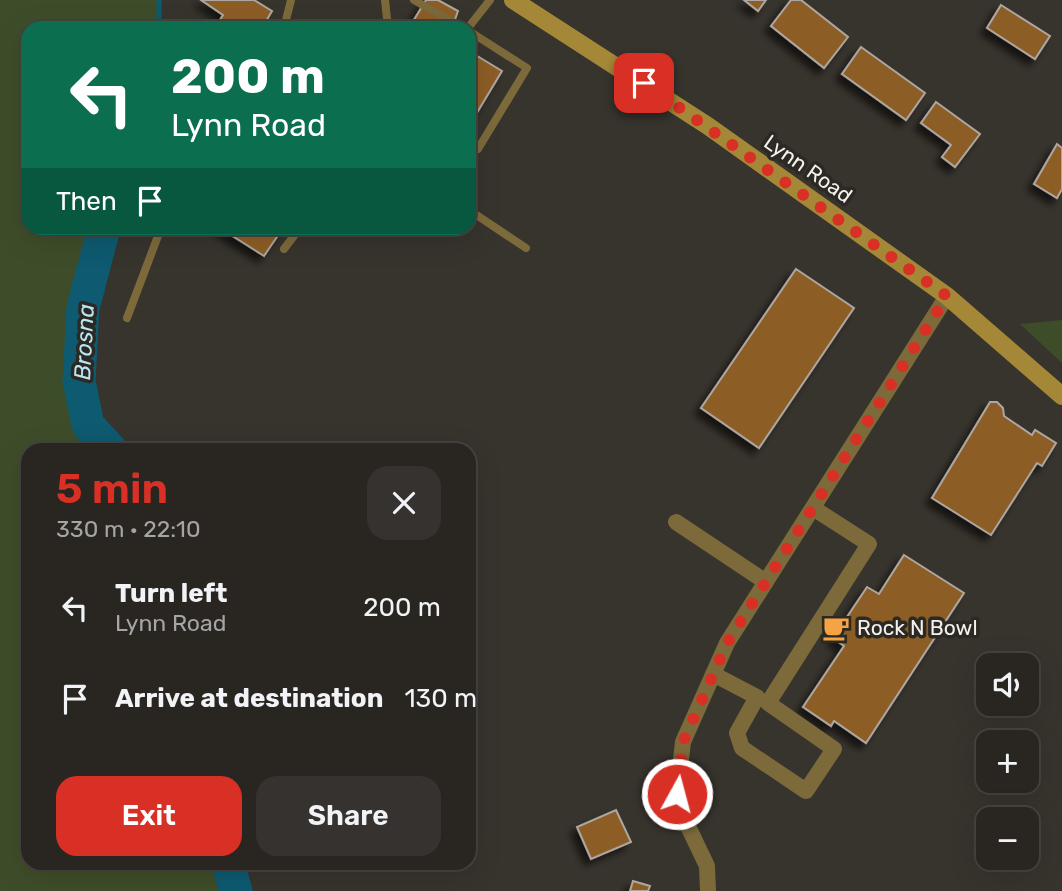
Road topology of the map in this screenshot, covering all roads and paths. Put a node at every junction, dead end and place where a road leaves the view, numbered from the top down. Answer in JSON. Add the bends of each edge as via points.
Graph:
{"nodes":[{"id":1,"x":291,"y":0,"type":"edge"},
{"id":2,"x":385,"y":0,"type":"edge"},
{"id":3,"x":414,"y":0,"type":"edge"},
{"id":4,"x":490,"y":0,"type":"edge"},
{"id":5,"x":513,"y":0,"type":"edge"},
{"id":6,"x":286,"y":21,"type":"edge"},
{"id":7,"x":387,"y":21,"type":"edge"},
{"id":8,"x":452,"y":21,"type":"edge"},
{"id":9,"x":473,"y":21,"type":"edge"},
{"id":10,"x":476,"y":35,"type":"edge"},
{"id":11,"x":476,"y":148,"type":"edge"},
{"id":12,"x":476,"y":215,"type":"edge"},
{"id":13,"x":158,"y":235,"type":"edge"},
{"id":14,"x":295,"y":235,"type":"edge"},
{"id":15,"x":526,"y":248,"type":"dead end"},
{"id":16,"x":284,"y":249,"type":"dead end"},
{"id":17,"x":947,"y":296,"type":"junction"},
{"id":18,"x":127,"y":318,"type":"dead end"},
{"id":19,"x":1062,"y":396,"type":"edge"},
{"id":20,"x":813,"y":508,"type":"junction"},
{"id":21,"x":676,"y":522,"type":"dead end"},
{"id":22,"x":766,"y":582,"type":"junction"},
{"id":23,"x":713,"y":674,"type":"junction"},
{"id":24,"x":708,"y":891,"type":"edge"}],
"edges":[{"from":1,"to":6,"type":"lane"},
{"from":2,"to":7,"type":"lane"},
{"from":3,"to":8,"type":"lane"},
{"from":4,"to":9,"type":"lane"},
{"from":5,"to":17,"type":"street","name":"Lynn Road","via":[[708,126]]},
{"from":10,"to":11,"type":"lane","via":[[527,68]]},
{"from":12,"to":15,"type":"lane"},
{"from":13,"to":18,"type":"lane"},
{"from":14,"to":16,"type":"lane"},
{"from":17,"to":19,"type":"street","name":"Lynn Road"},
{"from":17,"to":20,"type":"street"},
{"from":20,"to":22,"type":"street"},
{"from":20,"to":23,"type":"street","via":[[869,544],[768,703],[834,749],[806,791],[742,748],[737,733],[757,697]]},
{"from":21,"to":22,"type":"street"},
{"from":22,"to":23,"type":"street"},
{"from":23,"to":24,"type":"street","via":[[683,742],[677,794],[707,866]]}]}
